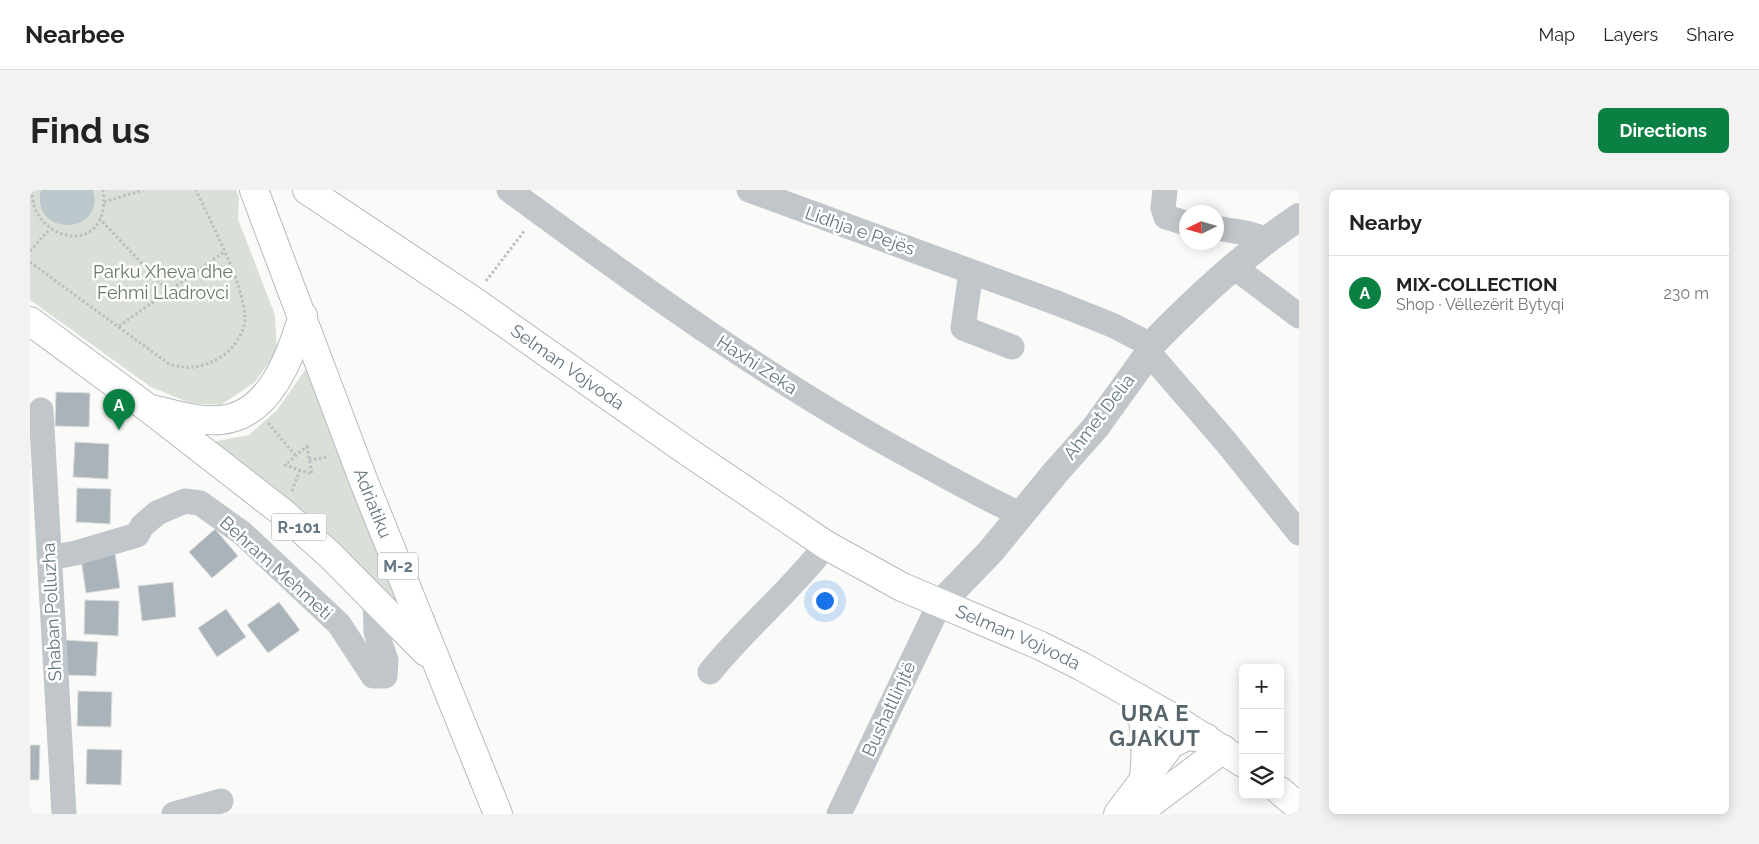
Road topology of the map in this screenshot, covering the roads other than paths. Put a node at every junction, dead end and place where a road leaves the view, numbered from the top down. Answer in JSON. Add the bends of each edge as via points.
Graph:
{"nodes":[{"id":1,"x":254,"y":190,"type":"edge"},
{"id":2,"x":510,"y":190,"type":"edge"},
{"id":3,"x":750,"y":190,"type":"edge"},
{"id":4,"x":1165,"y":190,"type":"edge"},
{"id":5,"x":313,"y":193,"type":"edge"},
{"id":6,"x":1299,"y":218,"type":"edge"},
{"id":7,"x":1179,"y":221,"type":"edge"},
{"id":8,"x":1224,"y":229,"type":"edge"},
{"id":9,"x":1267,"y":239,"type":"junction"},
{"id":10,"x":1234,"y":267,"type":"junction"},
{"id":11,"x":971,"y":272,"type":"junction"},
{"id":12,"x":303,"y":316,"type":"junction"},
{"id":13,"x":1299,"y":316,"type":"edge"},
{"id":14,"x":30,"y":321,"type":"edge"},
{"id":15,"x":1012,"y":347,"type":"dead end"},
{"id":16,"x":1150,"y":349,"type":"junction"},
{"id":17,"x":148,"y":408,"type":"junction"},
{"id":18,"x":41,"y":410,"type":"dead end"},
{"id":19,"x":1020,"y":514,"type":"junction"},
{"id":20,"x":1299,"y":533,"type":"edge"},
{"id":21,"x":826,"y":545,"type":"junction"},
{"id":22,"x":49,"y":558,"type":"junction"},
{"id":23,"x":374,"y":598,"type":"junction"},
{"id":24,"x":939,"y":605,"type":"junction"},
{"id":25,"x":436,"y":662,"type":"junction"},
{"id":26,"x":710,"y":672,"type":"dead end"},
{"id":27,"x":1138,"y":698,"type":"junction"},
{"id":28,"x":1224,"y":750,"type":"edge"},
{"id":29,"x":1144,"y":778,"type":"junction"},
{"id":30,"x":1284,"y":794,"type":"edge"},
{"id":31,"x":221,"y":801,"type":"dead end"},
{"id":32,"x":1299,"y":807,"type":"edge"},
{"id":33,"x":64,"y":814,"type":"edge"},
{"id":34,"x":174,"y":814,"type":"edge"},
{"id":35,"x":498,"y":814,"type":"edge"},
{"id":36,"x":839,"y":814,"type":"edge"},
{"id":37,"x":1118,"y":814,"type":"edge"},
{"id":38,"x":1136,"y":814,"type":"edge"}],
"edges":[{"from":1,"to":12,"type":"main road","name":"Adriatiku","number":"M-2"},
{"from":2,"to":19,"type":"street","name":"Haxhi Zeka","via":[[602,259],[774,378],[865,432]]},
{"from":3,"to":11,"type":"street","name":"Lidhja e Pejës"},
{"from":4,"to":7,"type":"street","via":[[1163,208],[1166,217]]},
{"from":5,"to":21,"type":"main road","name":"Selman Vojvoda"},
{"from":6,"to":9,"type":"street","name":"Ahmet Delia"},
{"from":8,"to":9,"type":"street"},
{"from":9,"to":10,"type":"street","name":"Ahmet Delia"},
{"from":10,"to":13,"type":"street"},
{"from":10,"to":16,"type":"street","name":"Ahmet Delia","via":[[1202,293]]},
{"from":11,"to":15,"type":"street","via":[[963,328]]},
{"from":11,"to":16,"type":"street","name":"Lidhja e Pejës","via":[[1112,324]]},
{"from":12,"to":17,"type":"main road","number":"R-101","via":[[289,358],[274,383],[251,408],[236,416],[210,420]]},
{"from":12,"to":25,"type":"main road","name":"Adriatiku","number":"M-2","via":[[364,482]]},
{"from":14,"to":17,"type":"main road","number":"R-101"},
{"from":16,"to":19,"type":"street","name":"Ahmet Delia","via":[[1095,428]]},
{"from":16,"to":20,"type":"street"},
{"from":17,"to":23,"type":"main road","number":"R-101","via":[[282,512]]},
{"from":18,"to":22,"type":"street","name":"Shaban Polluzha"},
{"from":19,"to":24,"type":"street","name":"Ahmet Delia","via":[[991,551]]},
{"from":21,"to":24,"type":"main road","name":"Selman Vojvoda","via":[[879,576]]},
{"from":21,"to":26,"type":"street","via":[[803,575]]},
{"from":22,"to":23,"type":"street","name":"Behram Mehmeti","via":[[137,535],[157,513],[185,501],[200,503],[242,533],[339,624],[373,676],[385,676],[386,660],[376,632]]},
{"from":22,"to":33,"type":"street","name":"Shaban Polluzha"},
{"from":23,"to":25,"type":"main road","number":"R-101"},
{"from":24,"to":27,"type":"main road","name":"Selman Vojvoda","via":[[1039,645]]},
{"from":24,"to":36,"type":"street","name":"Bushatllinjtë"},
{"from":25,"to":35,"type":"main road","name":"Adriatiku","number":"M-2"},
{"from":27,"to":28,"type":"main road","name":"Selman Vojvoda"},
{"from":27,"to":29,"type":"main road","via":[[1147,745]]},
{"from":28,"to":29,"type":"main road","via":[[1187,736],[1171,744]]},
{"from":28,"to":38,"type":"main road"},
{"from":29,"to":37,"type":"main road"},
{"from":30,"to":32,"type":"main road"},
{"from":31,"to":34,"type":"street"}]}
